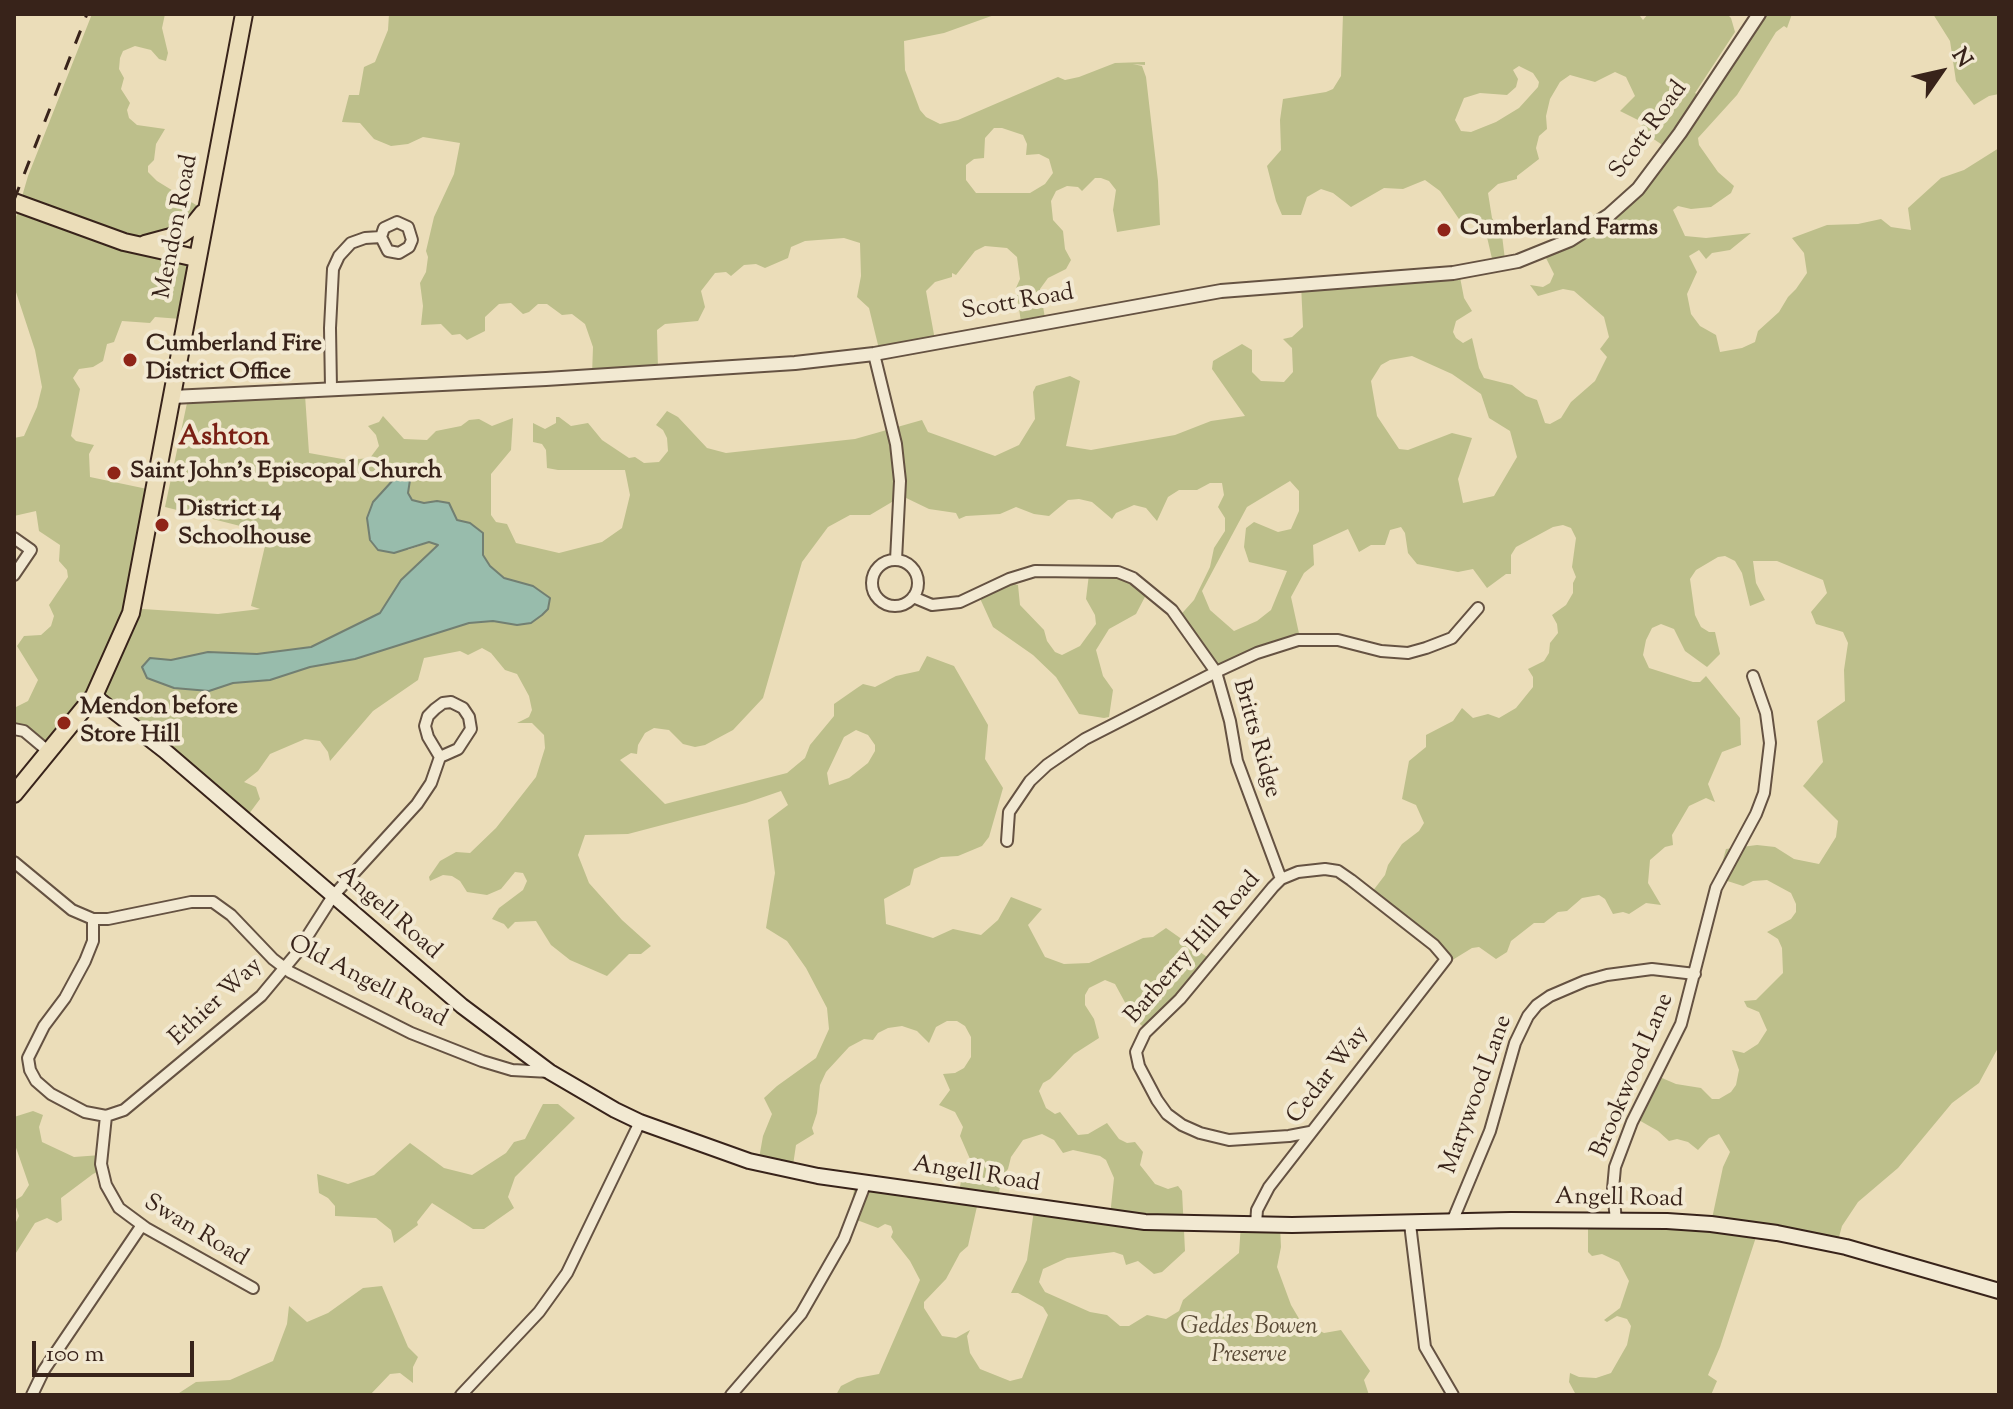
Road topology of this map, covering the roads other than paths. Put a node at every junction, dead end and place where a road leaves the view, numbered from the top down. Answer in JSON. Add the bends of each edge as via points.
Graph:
{"nodes":[{"id":1,"x":244,"y":14,"type":"edge"},
{"id":2,"x":1759,"y":14,"type":"edge"},
{"id":3,"x":209,"y":201,"type":"junction"},
{"id":4,"x":14,"y":202,"type":"edge"},
{"id":5,"x":381,"y":237,"type":"dead end"},
{"id":6,"x":139,"y":246,"type":"junction"},
{"id":7,"x":196,"y":258,"type":"junction"},
{"id":8,"x":874,"y":354,"type":"junction"},
{"id":9,"x":331,"y":388,"type":"junction"},
{"id":10,"x":172,"y":397,"type":"junction"},
{"id":11,"x":14,"y":538,"type":"edge"},
{"id":12,"x":896,"y":560,"type":"junction"},
{"id":13,"x":14,"y":575,"type":"edge"},
{"id":14,"x":913,"y":597,"type":"junction"},
{"id":15,"x":1478,"y":608,"type":"dead end"},
{"id":16,"x":1216,"y":672,"type":"junction"},
{"id":17,"x":1753,"y":676,"type":"dead end"},
{"id":18,"x":94,"y":696,"type":"junction"},
{"id":19,"x":14,"y":729,"type":"edge"},
{"id":20,"x":49,"y":752,"type":"junction"},
{"id":21,"x":440,"y":757,"type":"junction"},
{"id":22,"x":14,"y":794,"type":"edge"},
{"id":23,"x":1007,"y":841,"type":"dead end"},
{"id":24,"x":14,"y":862,"type":"edge"},
{"id":25,"x":1281,"y":879,"type":"junction"},
{"id":26,"x":333,"y":896,"type":"junction"},
{"id":27,"x":93,"y":919,"type":"junction"},
{"id":28,"x":1446,"y":959,"type":"joint"},
{"id":29,"x":284,"y":967,"type":"junction"},
{"id":30,"x":1695,"y":974,"type":"junction"},
{"id":31,"x":550,"y":1072,"type":"junction"},
{"id":32,"x":106,"y":1116,"type":"junction"},
{"id":33,"x":640,"y":1122,"type":"junction"},
{"id":34,"x":1310,"y":1132,"type":"junction"},
{"id":35,"x":866,"y":1182,"type":"junction"},
{"id":36,"x":1616,"y":1221,"type":"junction"},
{"id":37,"x":1452,"y":1222,"type":"junction"},
{"id":38,"x":1256,"y":1224,"type":"junction"},
{"id":39,"x":1410,"y":1224,"type":"junction"},
{"id":40,"x":142,"y":1225,"type":"junction"},
{"id":41,"x":253,"y":1288,"type":"dead end"},
{"id":42,"x":1999,"y":1291,"type":"edge"},
{"id":43,"x":32,"y":1395,"type":"edge"},
{"id":44,"x":461,"y":1395,"type":"edge"},
{"id":45,"x":731,"y":1395,"type":"edge"},
{"id":46,"x":1453,"y":1395,"type":"edge"}],
"edges":[{"from":1,"to":3,"type":"main road","name":"Mendon Road"},
{"from":2,"to":8,"type":"street","name":"Scott Road","via":[[1638,189],[1592,227],[1532,257],[1453,273],[1194,295]]},
{"from":3,"to":6,"type":"main road","via":[[187,232]]},
{"from":3,"to":7,"type":"main road","name":"Mendon Road"},
{"from":4,"to":6,"type":"main road"},
{"from":5,"to":9,"type":"street","via":[[351,243],[333,269]]},
{"from":6,"to":7,"type":"main road"},
{"from":7,"to":10,"type":"main road","name":"Mendon Road"},
{"from":8,"to":9,"type":"street","name":"Scott Road","via":[[546,379]]},
{"from":8,"to":12,"type":"street","via":[[900,481]]},
{"from":9,"to":10,"type":"street","name":"Scott Road"},
{"from":10,"to":18,"type":"main road","name":"Mendon Road","via":[[131,613]]},
{"from":11,"to":13,"type":"street","via":[[31,550]]},
{"from":12,"to":14,"type":"street","via":[[913,569]]},
{"from":12,"to":14,"type":"street","name":"Britts Ridge","via":[[877,568],[872,577],[876,597],[895,607]]},
{"from":14,"to":16,"type":"street","name":"Britts Ridge","via":[[945,605],[1035,571],[1118,572],[1172,610]]},
{"from":15,"to":16,"type":"street","via":[[1452,638],[1408,653],[1338,640],[1298,640]]},
{"from":16,"to":23,"type":"street","via":[[1085,739],[1047,765],[1009,812]]},
{"from":16,"to":25,"type":"street","name":"Britts Ridge","via":[[1237,761]]},
{"from":17,"to":30,"type":"street","name":"Brookwood Lane","via":[[1766,713],[1768,771],[1756,814],[1716,888]]},
{"from":18,"to":20,"type":"main road","name":"Mendon Road"},
{"from":18,"to":26,"type":"main road","name":"Angell Road"},
{"from":19,"to":20,"type":"street"},
{"from":20,"to":22,"type":"main road","name":"Mendon Road"},
{"from":21,"to":21,"type":"street","via":[[458,749],[471,729],[463,708],[451,702],[435,709],[425,726]]},
{"from":21,"to":26,"type":"street","name":"Ethier Way","via":[[417,804]]},
{"from":24,"to":27,"type":"street","via":[[72,910]]},
{"from":25,"to":28,"type":"street","name":"Barberry Hill Road","via":[[1311,869],[1338,871]]},
{"from":25,"to":34,"type":"street","name":"Barberry Hill Road","via":[[1145,1033],[1136,1052],[1157,1100],[1182,1125],[1229,1140]]},
{"from":26,"to":29,"type":"street","name":"Ethier Way"},
{"from":26,"to":31,"type":"main road","name":"Angell Road","via":[[462,1006]]},
{"from":27,"to":29,"type":"street","name":"Old Angell Road","via":[[213,902]]},
{"from":27,"to":32,"type":"street","via":[[93,941],[85,961],[28,1058],[36,1081],[51,1094],[85,1112]]},
{"from":28,"to":34,"type":"street","name":"Cedar Way"},
{"from":29,"to":31,"type":"street","name":"Old Angell Road","via":[[411,1033],[512,1070]]},
{"from":29,"to":32,"type":"street","name":"Ethier Way","via":[[261,996],[200,1049],[124,1110]]},
{"from":30,"to":36,"type":"street","name":"Brookwood Lane","via":[[1681,1024],[1615,1167]]},
{"from":30,"to":37,"type":"street","name":"Marywood Lane","via":[[1652,969],[1607,975],[1537,1005],[1515,1043],[1490,1131]]},
{"from":31,"to":33,"type":"main road","name":"Angell Road"},
{"from":32,"to":40,"type":"street","name":"Swan Road","via":[[101,1149],[106,1185],[119,1208]]},
{"from":33,"to":35,"type":"main road","name":"Angell Road","via":[[749,1161]]},
{"from":33,"to":44,"type":"street","via":[[562,1280]]},
{"from":34,"to":38,"type":"street","name":"Cedar Way","via":[[1269,1187]]},
{"from":35,"to":38,"type":"main road","name":"Angell Road","via":[[1145,1222]]},
{"from":35,"to":45,"type":"street","via":[[837,1254],[801,1314]]},
{"from":36,"to":37,"type":"main road","name":"Angell Road"},
{"from":36,"to":42,"type":"main road","name":"Angell Road","via":[[1711,1224],[1777,1233]]},
{"from":37,"to":39,"type":"main road","name":"Angell Road"},
{"from":38,"to":39,"type":"main road","name":"Angell Road"},
{"from":39,"to":46,"type":"street","via":[[1425,1347]]},
{"from":40,"to":41,"type":"street","name":"Swan Road"},
{"from":40,"to":43,"type":"street"}]}
